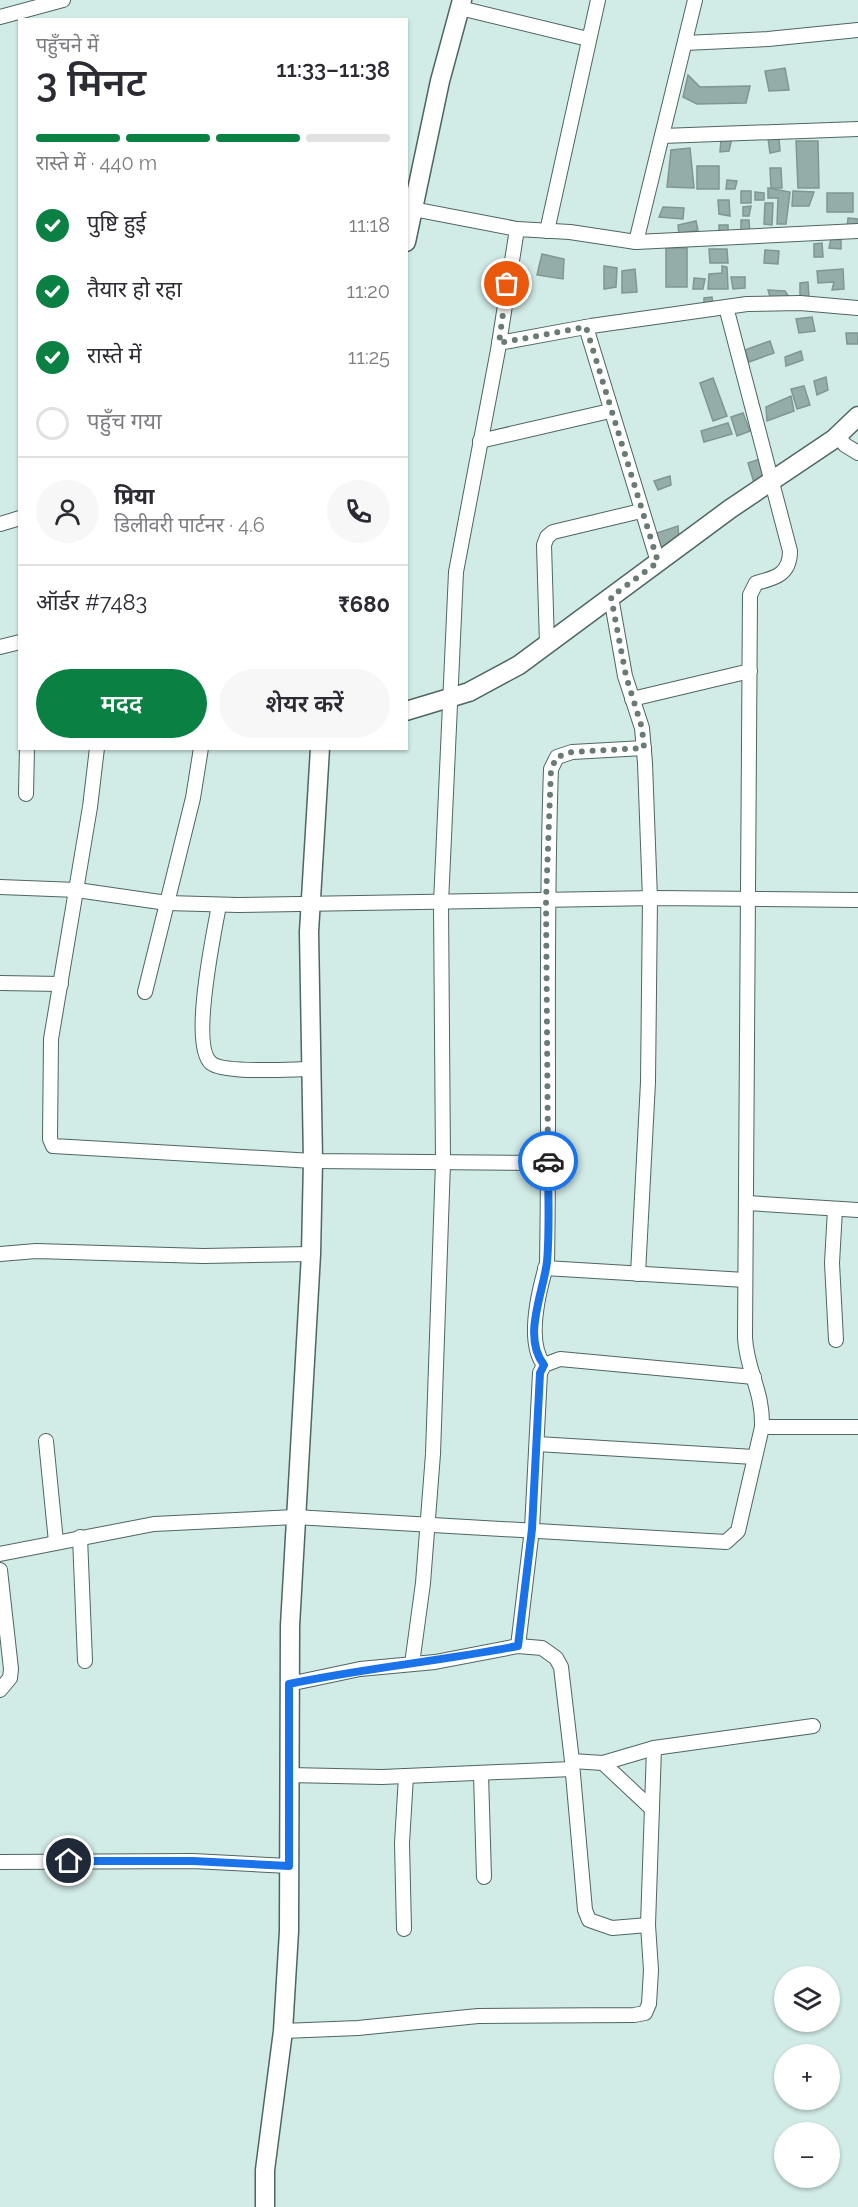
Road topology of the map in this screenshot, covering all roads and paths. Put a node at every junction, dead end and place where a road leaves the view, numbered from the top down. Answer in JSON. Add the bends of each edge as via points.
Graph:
{"nodes":[{"id":1,"x":63,"y":0,"type":"edge"},
{"id":2,"x":598,"y":0,"type":"edge"},
{"id":3,"x":695,"y":0,"type":"edge"},
{"id":4,"x":461,"y":4,"type":"edge"},
{"id":5,"x":0,"y":17,"type":"edge"},
{"id":6,"x":858,"y":30,"type":"edge"},
{"id":7,"x":588,"y":39,"type":"junction"},
{"id":8,"x":685,"y":43,"type":"junction"},
{"id":9,"x":858,"y":129,"type":"edge"},
{"id":10,"x":662,"y":136,"type":"junction"},
{"id":11,"x":413,"y":176,"type":"edge"},
{"id":12,"x":413,"y":209,"type":"junction"},
{"id":13,"x":517,"y":229,"type":"junction"},
{"id":14,"x":547,"y":231,"type":"junction"},
{"id":15,"x":858,"y":231,"type":"edge"},
{"id":16,"x":408,"y":233,"type":"edge"},
{"id":17,"x":636,"y":243,"type":"junction"},
{"id":18,"x":726,"y":307,"type":"junction"},
{"id":19,"x":858,"y":308,"type":"edge"},
{"id":20,"x":586,"y":327,"type":"junction"},
{"id":21,"x":499,"y":343,"type":"junction"},
{"id":22,"x":610,"y":411,"type":"junction"},
{"id":23,"x":858,"y":416,"type":"edge"},
{"id":24,"x":838,"y":436,"type":"junction"},
{"id":25,"x":480,"y":441,"type":"junction"},
{"id":26,"x":858,"y":453,"type":"edge"},
{"id":27,"x":774,"y":481,"type":"junction"},
{"id":28,"x":641,"y":511,"type":"junction"},
{"id":29,"x":18,"y":519,"type":"edge"},
{"id":30,"x":0,"y":524,"type":"edge"},
{"id":31,"x":658,"y":562,"type":"junction"},
{"id":32,"x":611,"y":597,"type":"junction"},
{"id":33,"x":18,"y":642,"type":"edge"},
{"id":34,"x":547,"y":644,"type":"junction"},
{"id":35,"x":0,"y":647,"type":"edge"},
{"id":36,"x":750,"y":671,"type":"junction"},
{"id":37,"x":449,"y":699,"type":"junction"},
{"id":38,"x":632,"y":699,"type":"junction"},
{"id":39,"x":408,"y":710,"type":"edge"},
{"id":40,"x":644,"y":748,"type":"junction"},
{"id":41,"x":27,"y":750,"type":"edge"},
{"id":42,"x":97,"y":750,"type":"edge"},
{"id":43,"x":201,"y":750,"type":"edge"},
{"id":44,"x":320,"y":750,"type":"edge"},
{"id":45,"x":26,"y":794,"type":"dead end"},
{"id":46,"x":0,"y":887,"type":"edge"},
{"id":47,"x":77,"y":890,"type":"junction"},
{"id":48,"x":650,"y":899,"type":"junction"},
{"id":49,"x":546,"y":900,"type":"junction"},
{"id":50,"x":749,"y":900,"type":"junction"},
{"id":51,"x":858,"y":900,"type":"edge"},
{"id":52,"x":167,"y":903,"type":"junction"},
{"id":53,"x":441,"y":903,"type":"junction"},
{"id":54,"x":219,"y":905,"type":"junction"},
{"id":55,"x":310,"y":906,"type":"junction"},
{"id":56,"x":0,"y":983,"type":"edge"},
{"id":57,"x":61,"y":984,"type":"junction"},
{"id":58,"x":145,"y":992,"type":"dead end"},
{"id":59,"x":311,"y":1069,"type":"junction"},
{"id":60,"x":313,"y":1161,"type":"junction"},
{"id":61,"x":443,"y":1162,"type":"junction"},
{"id":62,"x":548,"y":1162,"type":"junction"},
{"id":63,"x":747,"y":1203,"type":"junction"},
{"id":64,"x":835,"y":1209,"type":"junction"},
{"id":65,"x":858,"y":1210,"type":"edge"},
{"id":66,"x":0,"y":1254,"type":"edge"},
{"id":67,"x":311,"y":1254,"type":"junction"},
{"id":68,"x":545,"y":1268,"type":"junction"},
{"id":69,"x":638,"y":1274,"type":"junction"},
{"id":70,"x":745,"y":1280,"type":"junction"},
{"id":71,"x":836,"y":1340,"type":"dead end"},
{"id":72,"x":544,"y":1365,"type":"junction"},
{"id":73,"x":754,"y":1377,"type":"junction"},
{"id":74,"x":762,"y":1427,"type":"junction"},
{"id":75,"x":858,"y":1427,"type":"edge"},
{"id":76,"x":46,"y":1441,"type":"dead end"},
{"id":77,"x":537,"y":1444,"type":"junction"},
{"id":78,"x":754,"y":1457,"type":"junction"},
{"id":79,"x":296,"y":1517,"type":"junction"},
{"id":80,"x":428,"y":1524,"type":"junction"},
{"id":81,"x":532,"y":1529,"type":"junction"},
{"id":82,"x":80,"y":1537,"type":"junction"},
{"id":83,"x":56,"y":1542,"type":"junction"},
{"id":84,"x":0,"y":1554,"type":"edge"},
{"id":85,"x":0,"y":1570,"type":"edge"},
{"id":86,"x":518,"y":1646,"type":"junction"},
{"id":87,"x":85,"y":1661,"type":"dead end"},
{"id":88,"x":412,"y":1664,"type":"junction"},
{"id":89,"x":289,"y":1684,"type":"junction"},
{"id":90,"x":0,"y":1690,"type":"edge"},
{"id":91,"x":813,"y":1726,"type":"dead end"},
{"id":92,"x":654,"y":1748,"type":"junction"},
{"id":93,"x":603,"y":1763,"type":"junction"},
{"id":94,"x":572,"y":1765,"type":"junction"},
{"id":95,"x":481,"y":1774,"type":"junction"},
{"id":96,"x":289,"y":1775,"type":"junction"},
{"id":97,"x":405,"y":1776,"type":"junction"},
{"id":98,"x":652,"y":1809,"type":"junction"},
{"id":99,"x":0,"y":1862,"type":"edge"},
{"id":100,"x":289,"y":1866,"type":"junction"},
{"id":101,"x":484,"y":1877,"type":"dead end"},
{"id":102,"x":648,"y":1925,"type":"junction"},
{"id":103,"x":404,"y":1929,"type":"dead end"},
{"id":104,"x":282,"y":2031,"type":"junction"},
{"id":105,"x":265,"y":2207,"type":"edge"}],
"edges":[{"from":1,"to":5,"type":"street"},
{"from":2,"to":7,"type":"street"},
{"from":3,"to":8,"type":"street"},
{"from":4,"to":7,"type":"street"},
{"from":4,"to":11,"type":"street"},
{"from":6,"to":8,"type":"street"},
{"from":7,"to":14,"type":"street"},
{"from":8,"to":10,"type":"street"},
{"from":9,"to":10,"type":"street"},
{"from":10,"to":17,"type":"street"},
{"from":11,"to":12,"type":"street"},
{"from":12,"to":13,"type":"street"},
{"from":12,"to":16,"type":"street"},
{"from":13,"to":14,"type":"street"},
{"from":13,"to":21,"type":"street"},
{"from":14,"to":17,"type":"street"},
{"from":15,"to":17,"type":"street"},
{"from":18,"to":19,"type":"street","via":[[800,303]]},
{"from":18,"to":20,"type":"street"},
{"from":18,"to":27,"type":"street"},
{"from":20,"to":21,"type":"street"},
{"from":20,"to":22,"type":"street"},
{"from":21,"to":25,"type":"street"},
{"from":22,"to":25,"type":"street"},
{"from":22,"to":28,"type":"street"},
{"from":23,"to":24,"type":"street"},
{"from":24,"to":26,"type":"street"},
{"from":24,"to":27,"type":"street"},
{"from":25,"to":37,"type":"street","via":[[456,572]]},
{"from":27,"to":31,"type":"street"},
{"from":27,"to":36,"type":"street","via":[[790,561],[781,575],[751,588]]},
{"from":28,"to":31,"type":"street"},
{"from":28,"to":34,"type":"street","via":[[553,532],[547,537]]},
{"from":29,"to":30,"type":"street"},
{"from":31,"to":32,"type":"street"},
{"from":32,"to":34,"type":"street"},
{"from":32,"to":38,"type":"street"},
{"from":33,"to":35,"type":"street"},
{"from":34,"to":37,"type":"street","via":[[498,677]]},
{"from":36,"to":38,"type":"street"},
{"from":36,"to":50,"type":"street"},
{"from":37,"to":39,"type":"street"},
{"from":37,"to":53,"type":"street"},
{"from":38,"to":40,"type":"street"},
{"from":40,"to":48,"type":"street"},
{"from":40,"to":49,"type":"street","via":[[572,752],[554,761]]},
{"from":41,"to":45,"type":"street"},
{"from":42,"to":47,"type":"street"},
{"from":43,"to":52,"type":"street"},
{"from":44,"to":55,"type":"street"},
{"from":46,"to":47,"type":"street"},
{"from":47,"to":52,"type":"street"},
{"from":47,"to":57,"type":"street"},
{"from":48,"to":49,"type":"street"},
{"from":48,"to":50,"type":"street"},
{"from":48,"to":69,"type":"street","via":[[648,1082]]},
{"from":49,"to":53,"type":"street"},
{"from":49,"to":62,"type":"street"},
{"from":50,"to":51,"type":"street"},
{"from":50,"to":63,"type":"street"},
{"from":52,"to":54,"type":"street"},
{"from":52,"to":58,"type":"street"},
{"from":53,"to":55,"type":"street"},
{"from":53,"to":61,"type":"street"},
{"from":54,"to":55,"type":"street"},
{"from":54,"to":59,"type":"street","via":[[201,1029],[206,1056],[216,1066],[244,1070]]},
{"from":55,"to":59,"type":"street"},
{"from":56,"to":57,"type":"street"},
{"from":57,"to":60,"type":"street","via":[[51,1039],[53,1146]]},
{"from":59,"to":60,"type":"street"},
{"from":60,"to":61,"type":"street"},
{"from":60,"to":67,"type":"street"},
{"from":61,"to":62,"type":"street"},
{"from":61,"to":80,"type":"street"},
{"from":62,"to":68,"type":"street"},
{"from":63,"to":64,"type":"street"},
{"from":63,"to":70,"type":"street"},
{"from":64,"to":65,"type":"street"},
{"from":64,"to":71,"type":"street","via":[[832,1263]]},
{"from":66,"to":67,"type":"street","via":[[36,1251],[203,1256]]},
{"from":67,"to":79,"type":"street"},
{"from":68,"to":69,"type":"street"},
{"from":68,"to":72,"type":"street","via":[[534,1339]]},
{"from":69,"to":70,"type":"street"},
{"from":70,"to":73,"type":"street","via":[[746,1356]]},
{"from":72,"to":73,"type":"street","via":[[560,1359]]},
{"from":72,"to":77,"type":"street","via":[[540,1373]]},
{"from":73,"to":74,"type":"street","via":[[762,1401]]},
{"from":74,"to":75,"type":"street"},
{"from":74,"to":78,"type":"street"},
{"from":76,"to":83,"type":"street"},
{"from":77,"to":78,"type":"street"},
{"from":77,"to":81,"type":"street"},
{"from":78,"to":81,"type":"street","via":[[738,1531],[726,1542]]},
{"from":79,"to":80,"type":"street"},
{"from":79,"to":82,"type":"street","via":[[154,1524]]},
{"from":79,"to":89,"type":"street"},
{"from":80,"to":81,"type":"street"},
{"from":80,"to":88,"type":"street"},
{"from":81,"to":86,"type":"street"},
{"from":82,"to":83,"type":"street"},
{"from":82,"to":87,"type":"street"},
{"from":83,"to":84,"type":"street"},
{"from":85,"to":90,"type":"street","via":[[11,1669],[10,1678]]},
{"from":86,"to":88,"type":"street"},
{"from":86,"to":94,"type":"street","via":[[542,1648],[561,1666]]},
{"from":88,"to":89,"type":"street","via":[[360,1669]]},
{"from":89,"to":96,"type":"street"},
{"from":91,"to":92,"type":"street"},
{"from":92,"to":93,"type":"street"},
{"from":92,"to":98,"type":"street"},
{"from":93,"to":94,"type":"street"},
{"from":93,"to":98,"type":"street"},
{"from":94,"to":95,"type":"street"},
{"from":94,"to":102,"type":"street","via":[[589,1920],[612,1928]]},
{"from":95,"to":97,"type":"street"},
{"from":95,"to":101,"type":"street"},
{"from":96,"to":97,"type":"street"},
{"from":96,"to":100,"type":"street"},
{"from":97,"to":103,"type":"street"},
{"from":98,"to":102,"type":"street"},
{"from":99,"to":100,"type":"street","via":[[193,1861]]},
{"from":100,"to":104,"type":"street"},
{"from":102,"to":104,"type":"street","via":[[649,2004],[642,2015],[478,2016]]},
{"from":104,"to":105,"type":"street","via":[[267,2150]]}]}
